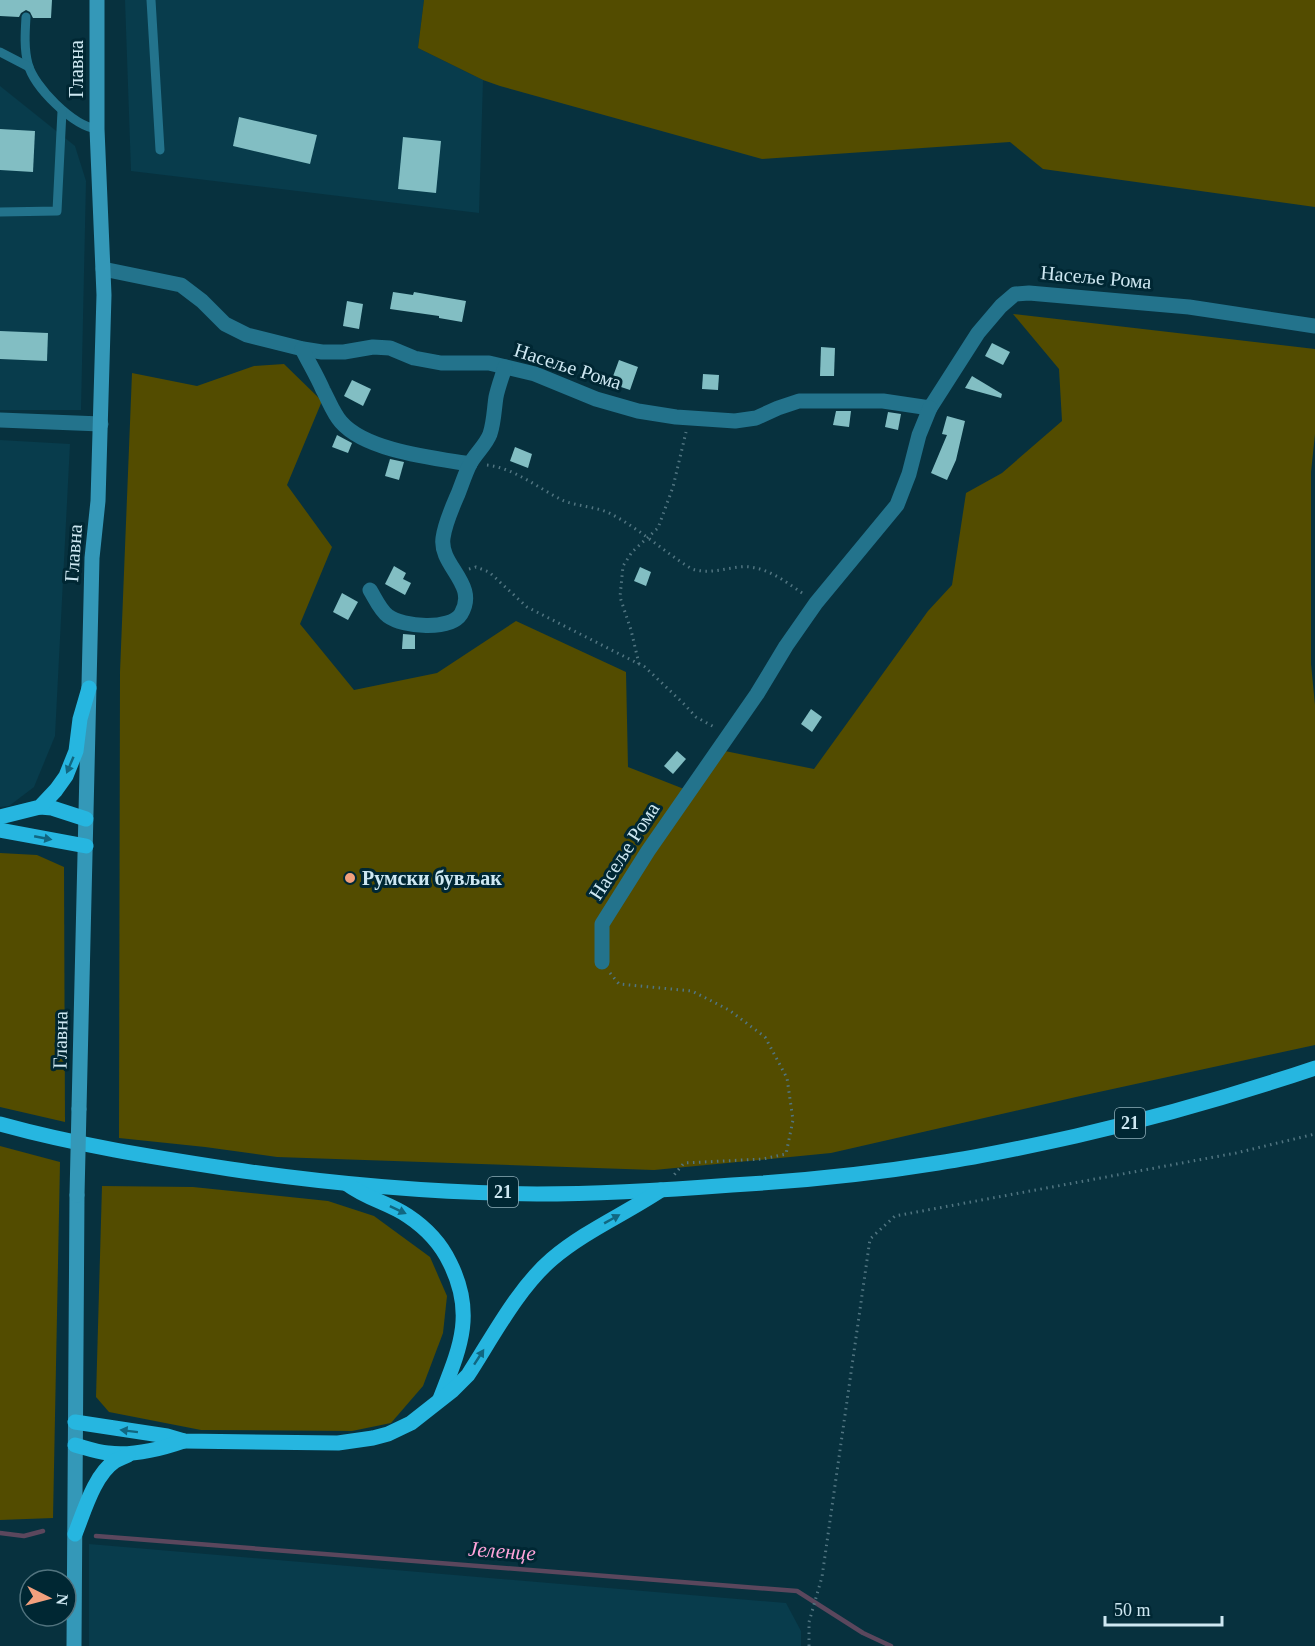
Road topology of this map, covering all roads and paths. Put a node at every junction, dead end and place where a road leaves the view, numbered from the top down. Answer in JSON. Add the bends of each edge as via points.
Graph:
{"nodes":[{"id":1,"x":97,"y":0,"type":"edge"},
{"id":2,"x":151,"y":0,"type":"edge"},
{"id":3,"x":26,"y":17,"type":"dead end"},
{"id":4,"x":0,"y":52,"type":"edge"},
{"id":5,"x":29,"y":67,"type":"junction"},
{"id":6,"x":62,"y":111,"type":"junction"},
{"id":7,"x":98,"y":129,"type":"junction"},
{"id":8,"x":160,"y":150,"type":"dead end"},
{"id":9,"x":0,"y":212,"type":"edge"},
{"id":10,"x":103,"y":269,"type":"junction"},
{"id":11,"x":1315,"y":326,"type":"edge"},
{"id":12,"x":302,"y":349,"type":"junction"},
{"id":13,"x":505,"y":367,"type":"junction"},
{"id":14,"x":930,"y":408,"type":"junction"},
{"id":15,"x":689,"y":418,"type":"junction"},
{"id":16,"x":0,"y":420,"type":"edge"},
{"id":17,"x":101,"y":424,"type":"junction"},
{"id":18,"x":470,"y":464,"type":"junction"},
{"id":19,"x":648,"y":537,"type":"junction"},
{"id":20,"x":455,"y":571,"type":"junction"},
{"id":21,"x":370,"y":590,"type":"dead end"},
{"id":22,"x":816,"y":603,"type":"junction"},
{"id":23,"x":639,"y":664,"type":"junction"},
{"id":24,"x":89,"y":688,"type":"junction"},
{"id":25,"x":728,"y":734,"type":"junction"},
{"id":26,"x":40,"y":807,"type":"junction"},
{"id":27,"x":0,"y":817,"type":"edge"},
{"id":28,"x":86,"y":819,"type":"junction"},
{"id":29,"x":0,"y":830,"type":"edge"},
{"id":30,"x":86,"y":846,"type":"junction"},
{"id":31,"x":602,"y":962,"type":"joint"},
{"id":32,"x":1315,"y":1068,"type":"edge"},
{"id":33,"x":0,"y":1124,"type":"edge"},
{"id":34,"x":1315,"y":1134,"type":"edge"},
{"id":35,"x":346,"y":1183,"type":"junction"},
{"id":36,"x":661,"y":1190,"type":"junction"},
{"id":37,"x":440,"y":1399,"type":"junction"},
{"id":38,"x":75,"y":1422,"type":"junction"},
{"id":39,"x":184,"y":1441,"type":"junction"},
{"id":40,"x":75,"y":1445,"type":"junction"},
{"id":41,"x":129,"y":1454,"type":"junction"},
{"id":42,"x":75,"y":1534,"type":"junction"},
{"id":43,"x":74,"y":1646,"type":"edge"},
{"id":44,"x":809,"y":1646,"type":"edge"}],
"edges":[{"from":1,"to":7,"type":"main road","name":"Главна"},
{"from":2,"to":8,"type":"lane"},
{"from":3,"to":5,"type":"lane"},
{"from":4,"to":5,"type":"lane"},
{"from":5,"to":6,"type":"lane"},
{"from":6,"to":7,"type":"lane","via":[[88,128]]},
{"from":6,"to":9,"type":"lane","via":[[57,211]]},
{"from":7,"to":10,"type":"main road","name":"Главна"},
{"from":10,"to":12,"type":"street","name":"Насеље Рома","via":[[181,285],[225,324],[247,335]]},
{"from":10,"to":17,"type":"main road","name":"Главна"},
{"from":11,"to":14,"type":"street","name":"Насеље Рома","via":[[1189,307],[1015,294],[978,333]]},
{"from":12,"to":13,"type":"street","name":"Насеље Рома","via":[[344,352],[390,348],[441,363]]},
{"from":12,"to":18,"type":"street","via":[[335,413],[352,432],[370,442]]},
{"from":13,"to":15,"type":"street","name":"Насеље Рома","via":[[638,411]]},
{"from":13,"to":18,"type":"street","via":[[489,436]]},
{"from":14,"to":15,"type":"street","name":"Насеље Рома","via":[[883,401],[799,401],[756,418]]},
{"from":14,"to":22,"type":"street","name":"Насеље Рома","via":[[897,505]]},
{"from":15,"to":19,"type":"path","via":[[674,487],[658,528]]},
{"from":16,"to":17,"type":"street"},
{"from":17,"to":24,"type":"main road","name":"Главна"},
{"from":18,"to":19,"type":"path","via":[[497,466],[564,501],[610,513]]},
{"from":18,"to":20,"type":"street","via":[[443,539],[444,553]]},
{"from":19,"to":22,"type":"path","via":[[692,568],[709,572],[742,566],[763,570],[780,577]]},
{"from":19,"to":23,"type":"path","via":[[623,566],[620,597]]},
{"from":20,"to":21,"type":"street","via":[[465,591],[465,602],[460,615],[440,625],[398,622],[386,615]]},
{"from":20,"to":23,"type":"path","via":[[476,567],[489,572],[527,607]]},
{"from":22,"to":25,"type":"street","name":"Насеље Рома"},
{"from":23,"to":25,"type":"path","via":[[696,717]]},
{"from":24,"to":26,"type":"main road","one_way":true,"via":[[70,767]]},
{"from":24,"to":28,"type":"main road","name":"Главна"},
{"from":25,"to":31,"type":"street","name":"Насеље Рома","via":[[602,924]]},
{"from":26,"to":27,"type":"main road"},
{"from":26,"to":28,"type":"main road"},
{"from":28,"to":30,"type":"main road","name":"Главна"},
{"from":29,"to":30,"type":"main road","one_way":true},
{"from":30,"to":38,"type":"main road","name":"Главна","bridge":true},
{"from":31,"to":36,"type":"path","via":[[619,984],[692,991],[729,1010],[765,1037],[787,1078],[793,1120],[786,1154],[684,1163]]},
{"from":32,"to":36,"type":"main road","number":"21","via":[[1154,1118],[940,1163],[804,1180]]},
{"from":33,"to":35,"type":"main road","number":"21","via":[[113,1151]]},
{"from":34,"to":44,"type":"path","via":[[1236,1153],[895,1216],[870,1239],[822,1577],[809,1622]]},
{"from":35,"to":36,"type":"main road","number":"21","via":[[538,1194]]},
{"from":35,"to":37,"type":"main road","one_way":true,"via":[[405,1213],[426,1229],[446,1253],[457,1275],[464,1323],[454,1365]]},
{"from":37,"to":36,"type":"main road","one_way":true,"via":[[468,1375],[542,1268],[592,1230]]},
{"from":37,"to":39,"type":"main road","via":[[401,1428],[360,1441]]},
{"from":39,"to":38,"type":"main road","one_way":true},
{"from":38,"to":40,"type":"main road","name":"Главна"},
{"from":39,"to":41,"type":"main road"},
{"from":40,"to":41,"type":"main road","via":[[108,1454]]},
{"from":40,"to":42,"type":"main road","name":"Главна"},
{"from":41,"to":42,"type":"main road","via":[[114,1461],[102,1474]]},
{"from":42,"to":43,"type":"main road","name":"Главна"}]}
